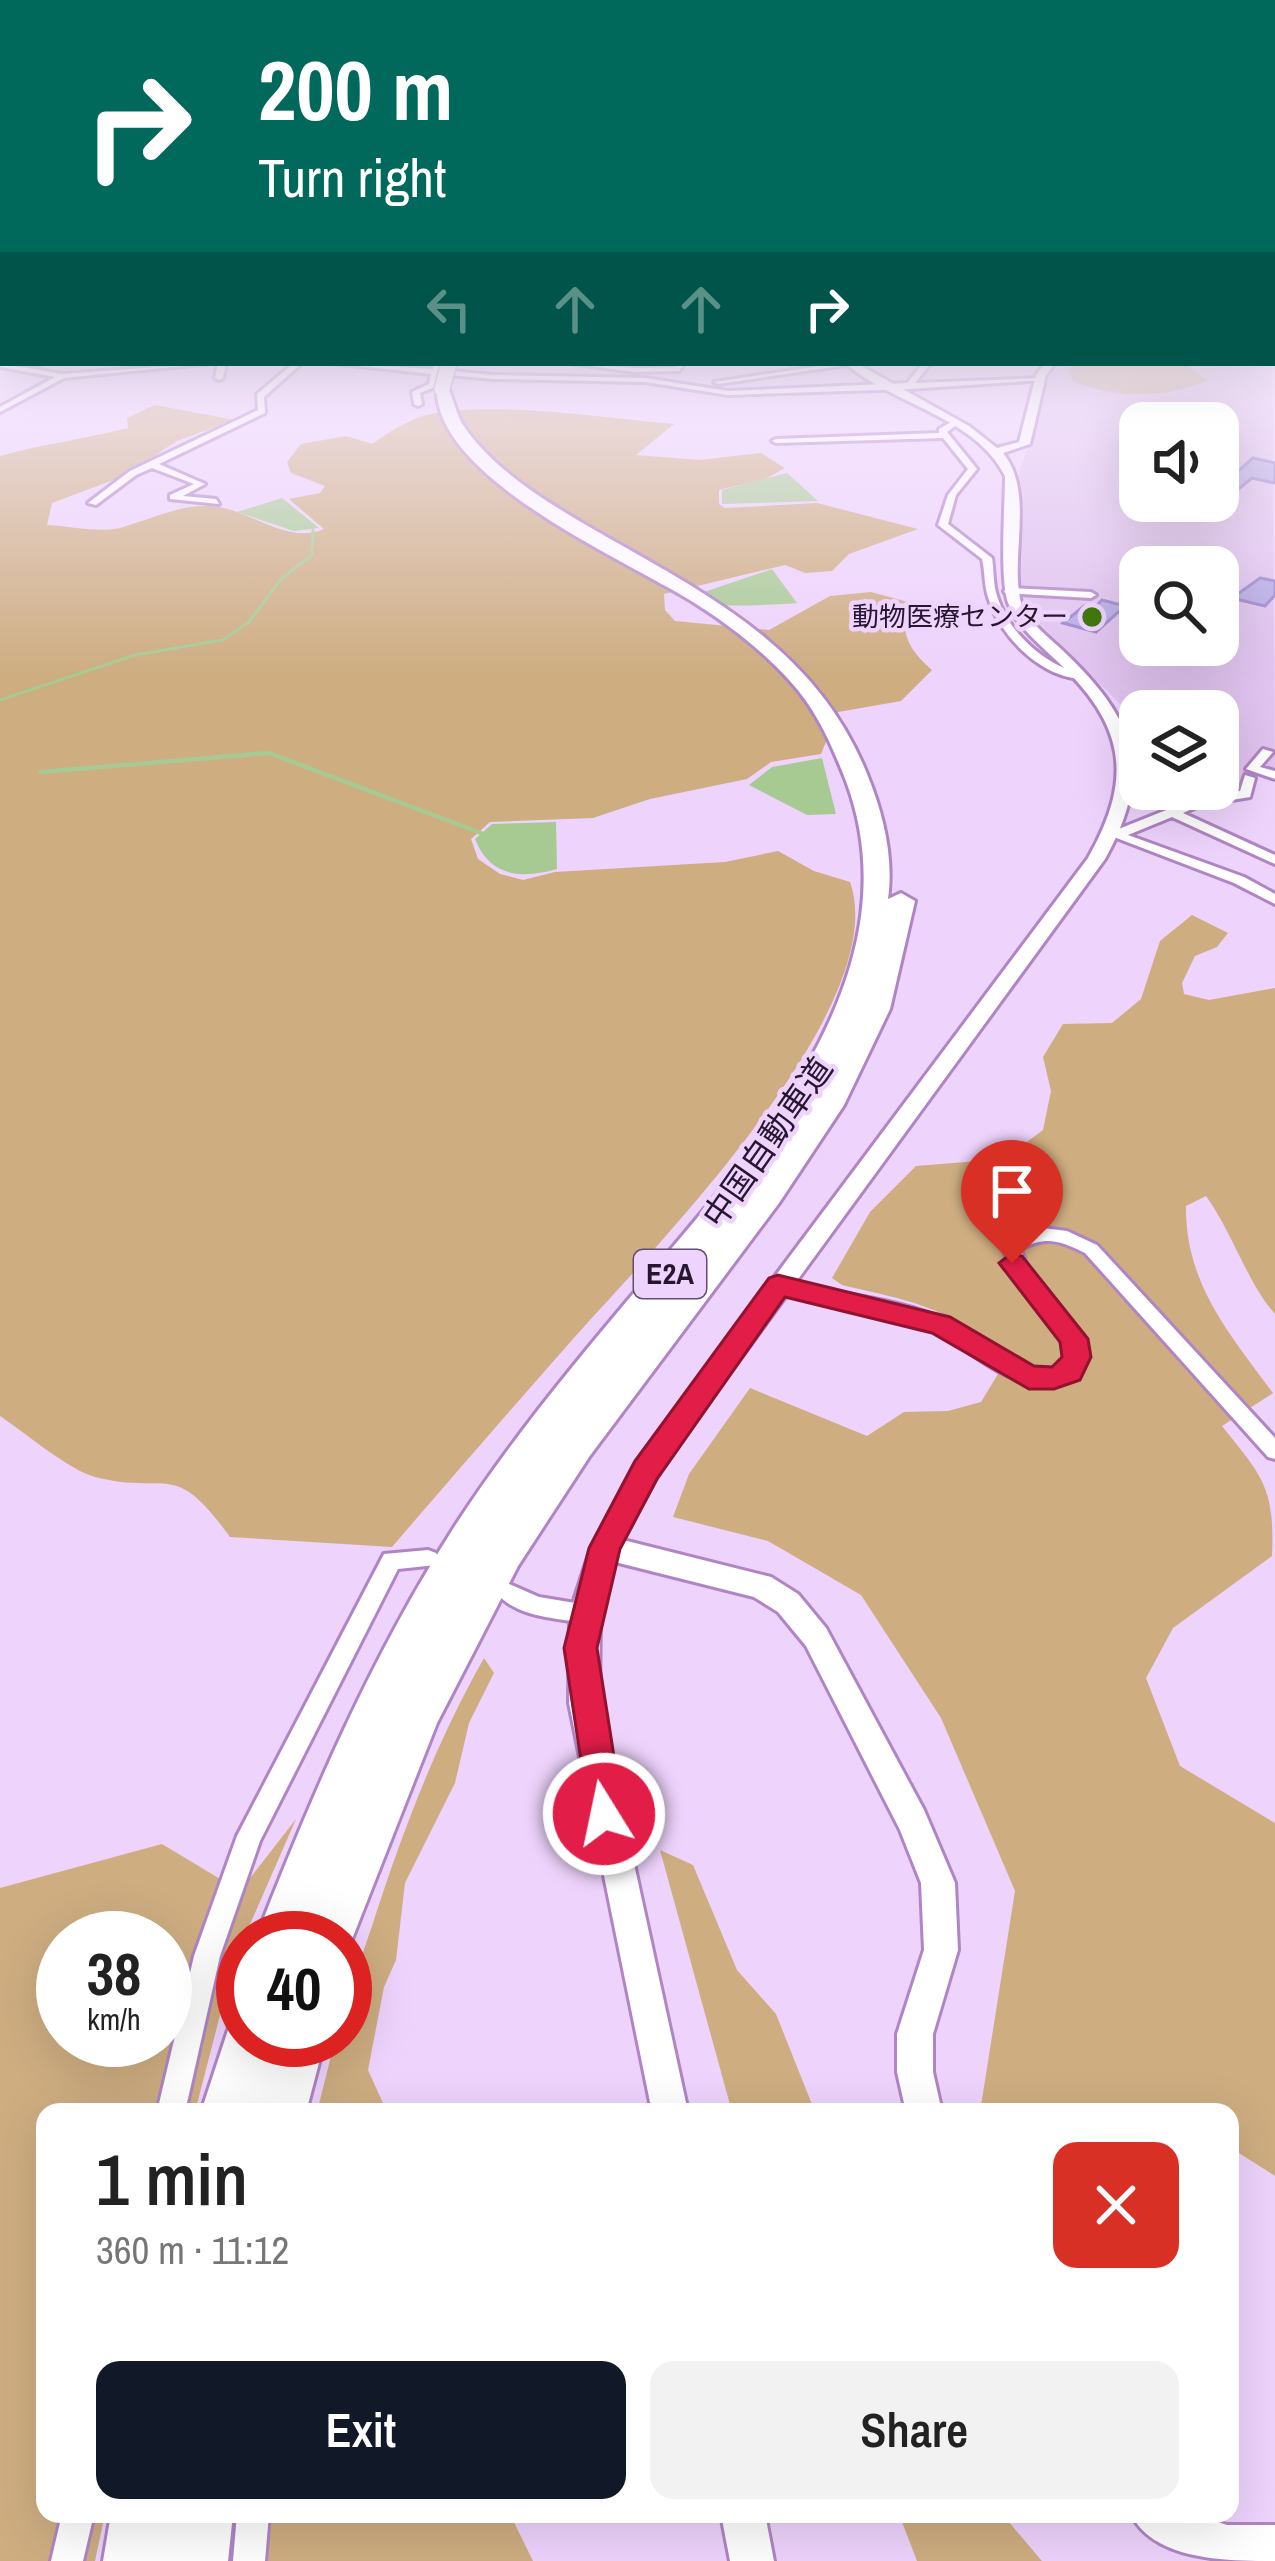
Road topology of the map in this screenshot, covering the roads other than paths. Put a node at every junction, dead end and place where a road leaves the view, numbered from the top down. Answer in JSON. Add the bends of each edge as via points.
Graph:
{"nodes":[{"id":1,"x":216,"y":435,"type":"edge"},
{"id":2,"x":461,"y":435,"type":"edge"},
{"id":3,"x":944,"y":435,"type":"joint"},
{"id":4,"x":971,"y":435,"type":"edge"},
{"id":5,"x":1026,"y":435,"type":"edge"},
{"id":6,"x":776,"y":441,"type":"dead end"},
{"id":7,"x":997,"y":451,"type":"junction"},
{"id":8,"x":150,"y":464,"type":"junction"},
{"id":9,"x":216,"y":502,"type":"dead end"},
{"id":10,"x":93,"y":503,"type":"dead end"},
{"id":11,"x":1010,"y":591,"type":"junction"},
{"id":12,"x":1091,"y":595,"type":"dead end"},
{"id":13,"x":734,"y":612,"type":"junction"},
{"id":14,"x":1082,"y":677,"type":"junction"},
{"id":15,"x":1114,"y":720,"type":"junction"},
{"id":16,"x":1119,"y":722,"type":"edge"},
{"id":17,"x":1267,"y":752,"type":"dead end"},
{"id":18,"x":1275,"y":775,"type":"edge"},
{"id":19,"x":1249,"y":778,"type":"dead end"},
{"id":20,"x":1239,"y":798,"type":"edge"},
{"id":21,"x":1178,"y":810,"type":"edge"},
{"id":22,"x":1174,"y":813,"type":"junction"},
{"id":23,"x":1115,"y":834,"type":"junction"},
{"id":24,"x":1275,"y":860,"type":"edge"},
{"id":25,"x":1275,"y":900,"type":"edge"},
{"id":26,"x":778,"y":1285,"type":"junction"},
{"id":27,"x":1275,"y":1450,"type":"edge"},
{"id":28,"x":605,"y":1548,"type":"junction"},
{"id":29,"x":428,"y":1559,"type":"dead end"},
{"id":30,"x":507,"y":1592,"type":"dead end"},
{"id":31,"x":585,"y":1613,"type":"junction"},
{"id":32,"x":293,"y":1911,"type":"edge"},
{"id":33,"x":340,"y":1911,"type":"edge"},
{"id":34,"x":242,"y":2067,"type":"edge"},
{"id":35,"x":290,"y":2067,"type":"edge"},
{"id":36,"x":172,"y":2103,"type":"edge"},
{"id":37,"x":232,"y":2103,"type":"edge"},
{"id":38,"x":280,"y":2103,"type":"edge"},
{"id":39,"x":668,"y":2103,"type":"edge"},
{"id":40,"x":922,"y":2103,"type":"edge"},
{"id":41,"x":76,"y":2523,"type":"edge"},
{"id":42,"x":142,"y":2523,"type":"edge"},
{"id":43,"x":200,"y":2523,"type":"edge"},
{"id":44,"x":252,"y":2523,"type":"edge"},
{"id":45,"x":745,"y":2523,"type":"edge"},
{"id":46,"x":1169,"y":2523,"type":"edge"},
{"id":47,"x":1275,"y":2547,"type":"edge"},
{"id":48,"x":67,"y":2561,"type":"edge"},
{"id":49,"x":136,"y":2561,"type":"edge"},
{"id":50,"x":194,"y":2561,"type":"edge"},
{"id":51,"x":249,"y":2561,"type":"edge"},
{"id":52,"x":752,"y":2561,"type":"edge"}],
"edges":[{"from":1,"to":8,"type":"street"},
{"from":2,"to":13,"type":"highway","name":"中国自動車道","number":"E2A","via":[[485,463]]},
{"from":3,"to":6,"type":"street"},
{"from":3,"to":14,"type":"street","via":[[974,470],[952,495],[944,526],[987,558],[999,611],[1052,670]]},
{"from":4,"to":7,"type":"street"},
{"from":5,"to":7,"type":"street","via":[[1024,443]]},
{"from":7,"to":11,"type":"street","via":[[1011,476]]},
{"from":8,"to":9,"type":"street","via":[[201,484],[173,497]]},
{"from":8,"to":10,"type":"street"},
{"from":11,"to":12,"type":"street"},
{"from":11,"to":14,"type":"street","via":[[1027,623]]},
{"from":13,"to":32,"type":"highway","name":"中国自動車道","number":"E2A","via":[[811,692],[860,779],[877,890],[853,1003],[782,1133],[502,1490],[384,1693]]},
{"from":13,"to":33,"type":"highway","name":"中国自動車道","number":"E2A","via":[[834,694],[884,783],[902,892],[890,971],[829,1110],[598,1414],[475,1598],[403,1748]]},
{"from":14,"to":15,"type":"street"},
{"from":15,"to":16,"type":"street"},
{"from":15,"to":23,"type":"street","via":[[1129,782]]},
{"from":17,"to":18,"type":"street","via":[[1252,769]]},
{"from":19,"to":20,"type":"street"},
{"from":21,"to":22,"type":"street"},
{"from":22,"to":23,"type":"street"},
{"from":22,"to":24,"type":"street"},
{"from":23,"to":25,"type":"street"},
{"from":23,"to":26,"type":"street"},
{"from":26,"to":27,"type":"street","via":[[940,1324],[1002,1366],[1054,1378],[1070,1372],[1074,1339],[1012,1263],[1012,1246],[1046,1231],[1066,1235],[1091,1250]]},
{"from":26,"to":28,"type":"street","via":[[646,1470]]},
{"from":28,"to":31,"type":"street"},
{"from":28,"to":40,"type":"street","via":[[761,1586],[816,1637],[938,1883],[941,1950],[915,2034]]},
{"from":29,"to":36,"type":"street","via":[[392,1560],[249,1836],[208,1955]]},
{"from":30,"to":31,"type":"street"},
{"from":31,"to":39,"type":"street","via":[[584,1703]]},
{"from":34,"to":37,"type":"highway"},
{"from":35,"to":38,"type":"highway"},
{"from":41,"to":48,"type":"street"},
{"from":42,"to":49,"type":"highway"},
{"from":43,"to":50,"type":"highway"},
{"from":44,"to":51,"type":"street"},
{"from":45,"to":52,"type":"street"},
{"from":46,"to":47,"type":"street","via":[[1200,2541],[1247,2551]]}]}
